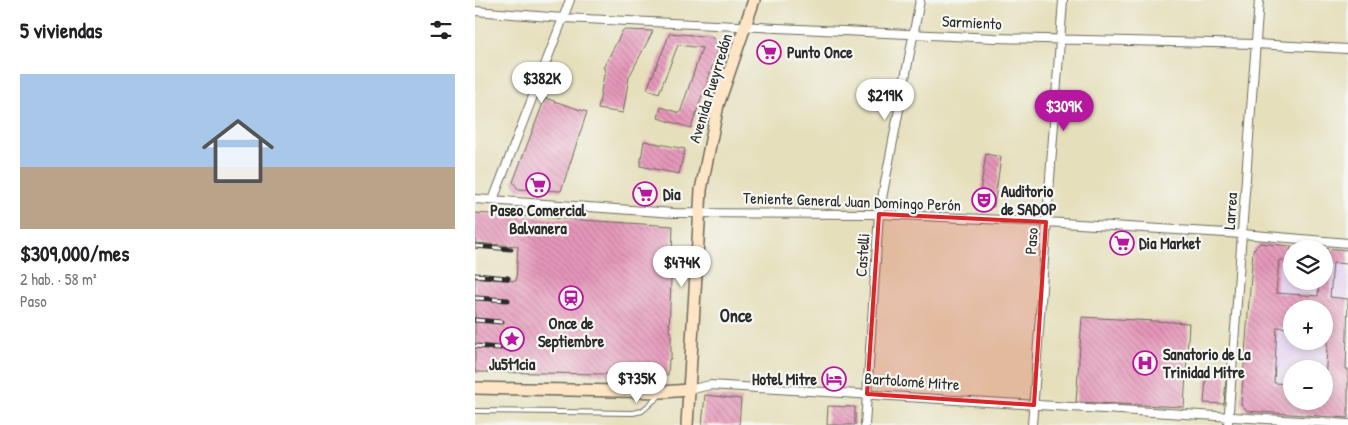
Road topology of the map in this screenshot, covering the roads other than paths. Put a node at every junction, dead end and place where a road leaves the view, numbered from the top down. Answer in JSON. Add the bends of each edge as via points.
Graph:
{"nodes":[{"id":1,"x":570,"y":0,"type":"edge"},
{"id":2,"x":754,"y":0,"type":"edge"},
{"id":3,"x":920,"y":0,"type":"edge"},
{"id":4,"x":1063,"y":0,"type":"edge"},
{"id":5,"x":1259,"y":0,"type":"edge"},
{"id":6,"x":475,"y":11,"type":"edge"},
{"id":7,"x":563,"y":18,"type":"junction"},
{"id":8,"x":746,"y":26,"type":"junction"},
{"id":9,"x":913,"y":33,"type":"junction"},
{"id":10,"x":1060,"y":40,"type":"junction"},
{"id":11,"x":1256,"y":44,"type":"junction"},
{"id":12,"x":1348,"y":49,"type":"edge"},
{"id":13,"x":475,"y":199,"type":"edge"},
{"id":14,"x":493,"y":200,"type":"junction"},
{"id":15,"x":700,"y":212,"type":"junction"},
{"id":16,"x":879,"y":214,"type":"junction"},
{"id":17,"x":1046,"y":222,"type":"junction"},
{"id":18,"x":1242,"y":234,"type":"junction"},
{"id":19,"x":1348,"y":243,"type":"edge"},
{"id":20,"x":475,"y":388,"type":"edge"},
{"id":21,"x":689,"y":390,"type":"junction"},
{"id":22,"x":662,"y":392,"type":"junction"},
{"id":23,"x":867,"y":394,"type":"junction"},
{"id":24,"x":1034,"y":405,"type":"junction"},
{"id":25,"x":475,"y":411,"type":"edge"},
{"id":26,"x":1229,"y":416,"type":"junction"},
{"id":27,"x":1348,"y":424,"type":"edge"},
{"id":28,"x":687,"y":425,"type":"edge"},
{"id":29,"x":865,"y":425,"type":"edge"},
{"id":30,"x":1032,"y":425,"type":"edge"},
{"id":31,"x":1228,"y":425,"type":"edge"}],
"edges":[{"from":1,"to":7,"type":"street"},
{"from":2,"to":8,"type":"main road","name":"Avenida Pueyrredón"},
{"from":3,"to":9,"type":"street","name":"Castelli"},
{"from":4,"to":10,"type":"street","name":"Paso"},
{"from":5,"to":11,"type":"street","name":"Larrea"},
{"from":6,"to":7,"type":"street","name":"Sarmiento"},
{"from":7,"to":8,"type":"street","name":"Sarmiento"},
{"from":7,"to":14,"type":"street"},
{"from":8,"to":9,"type":"street","name":"Sarmiento"},
{"from":8,"to":15,"type":"main road","name":"Avenida Pueyrredón","via":[[716,112]]},
{"from":9,"to":10,"type":"street","name":"Sarmiento"},
{"from":9,"to":16,"type":"street","name":"Castelli"},
{"from":10,"to":11,"type":"street","name":"Sarmiento"},
{"from":10,"to":17,"type":"street","name":"Paso"},
{"from":11,"to":12,"type":"street","name":"Sarmiento"},
{"from":11,"to":18,"type":"street","name":"Larrea"},
{"from":13,"to":14,"type":"street","name":"Teniente General Juan Domingo Perón"},
{"from":14,"to":15,"type":"street","name":"Teniente General Juan Domingo Perón","via":[[674,213]]},
{"from":15,"to":16,"type":"street","name":"Teniente General Juan Domingo Perón"},
{"from":15,"to":21,"type":"main road","name":"Avenida Pueyrredón"},
{"from":16,"to":17,"type":"street","name":"Teniente General Juan Domingo Perón"},
{"from":16,"to":23,"type":"street","name":"Castelli"},
{"from":17,"to":18,"type":"street","name":"Teniente General Juan Domingo Perón"},
{"from":17,"to":24,"type":"street","name":"Paso"},
{"from":18,"to":19,"type":"street","name":"Teniente General Juan Domingo Perón"},
{"from":18,"to":26,"type":"street","name":"Larrea"},
{"from":20,"to":22,"type":"main road","name":"Bartolomé Mitre"},
{"from":21,"to":22,"type":"main road","name":"Bartolomé Mitre"},
{"from":21,"to":23,"type":"street","name":"Bartolomé Mitre","via":[[710,385]]},
{"from":21,"to":28,"type":"main road","name":"Avenida Pueyrredón"},
{"from":22,"to":25,"type":"lane","via":[[642,411],[633,414]]},
{"from":23,"to":24,"type":"street","name":"Bartolomé Mitre"},
{"from":23,"to":29,"type":"street","name":"Castelli"},
{"from":24,"to":26,"type":"street","name":"Bartolomé Mitre"},
{"from":24,"to":30,"type":"street","name":"Paso"},
{"from":26,"to":27,"type":"street","name":"Bartolomé Mitre"},
{"from":26,"to":31,"type":"street","name":"Larrea"}]}
